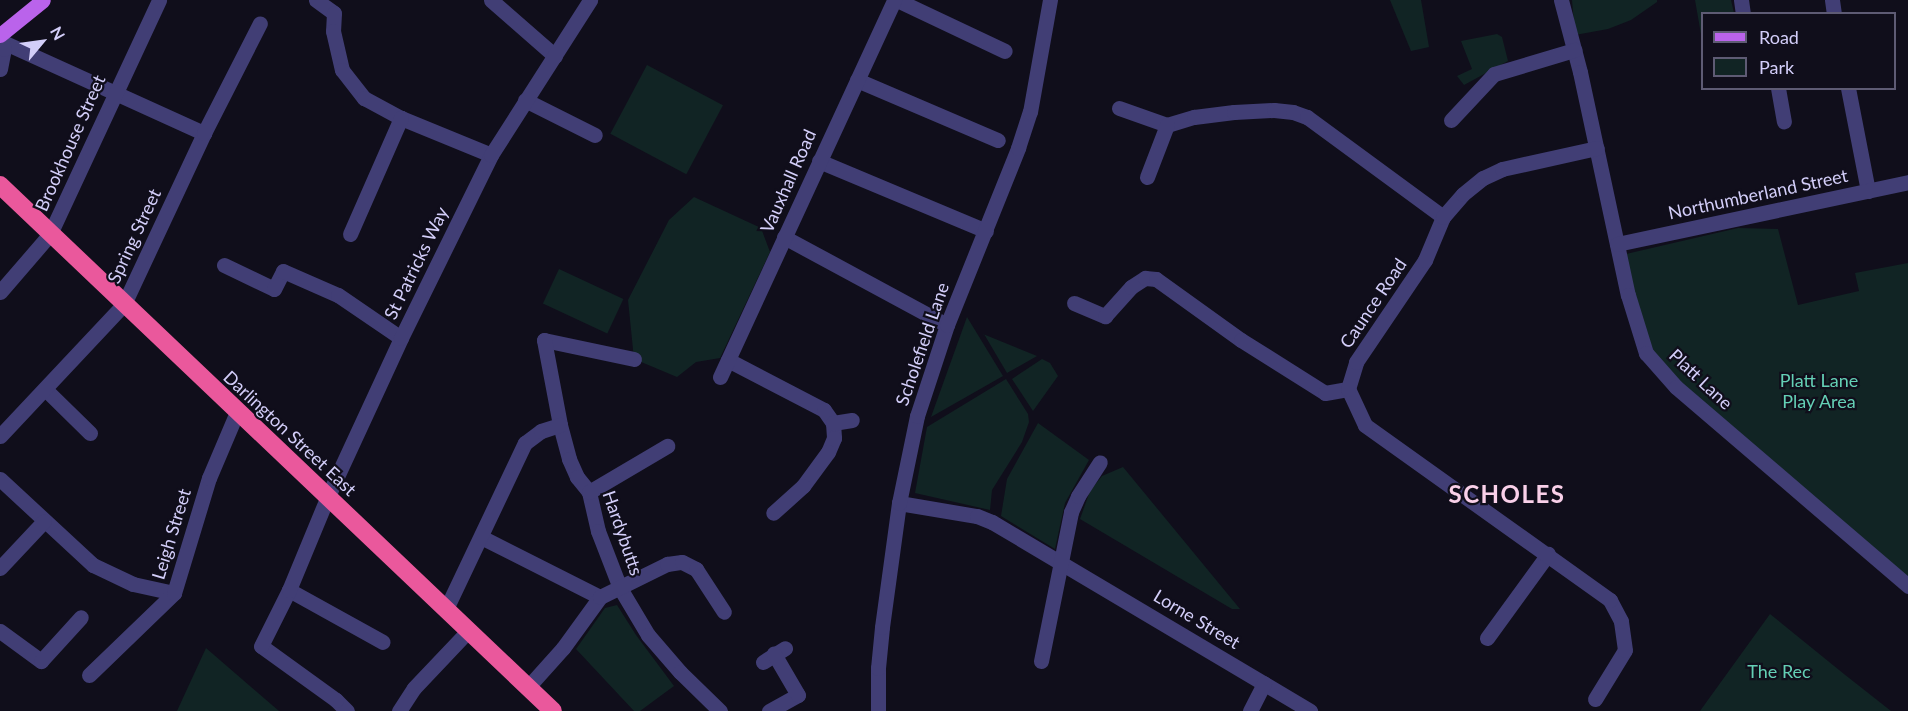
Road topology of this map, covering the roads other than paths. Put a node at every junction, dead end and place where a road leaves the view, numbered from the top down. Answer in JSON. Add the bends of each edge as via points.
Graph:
{"nodes":[{"id":1,"x":43,"y":0,"type":"edge"},
{"id":2,"x":159,"y":0,"type":"edge"},
{"id":3,"x":316,"y":0,"type":"edge"},
{"id":4,"x":491,"y":0,"type":"edge"},
{"id":5,"x":590,"y":0,"type":"edge"},
{"id":6,"x":895,"y":0,"type":"edge"},
{"id":7,"x":1050,"y":0,"type":"edge"},
{"id":8,"x":1553,"y":0,"type":"edge"},
{"id":9,"x":1561,"y":0,"type":"edge"},
{"id":10,"x":1568,"y":0,"type":"edge"},
{"id":11,"x":1565,"y":19,"type":"junction"},
{"id":12,"x":260,"y":22,"type":"dead end"},
{"id":13,"x":1,"y":38,"type":"edge"},
{"id":14,"x":1574,"y":50,"type":"junction"},
{"id":15,"x":1005,"y":51,"type":"dead end"},
{"id":16,"x":555,"y":56,"type":"junction"},
{"id":17,"x":0,"y":69,"type":"edge"},
{"id":18,"x":857,"y":80,"type":"junction"},
{"id":19,"x":1778,"y":90,"type":"edge"},
{"id":20,"x":1848,"y":90,"type":"edge"},
{"id":21,"x":114,"y":92,"type":"junction"},
{"id":22,"x":525,"y":100,"type":"junction"},
{"id":23,"x":1119,"y":108,"type":"dead end"},
{"id":24,"x":401,"y":118,"type":"junction"},
{"id":25,"x":1451,"y":120,"type":"dead end"},
{"id":26,"x":1784,"y":121,"type":"dead end"},
{"id":27,"x":1167,"y":126,"type":"junction"},
{"id":28,"x":204,"y":133,"type":"junction"},
{"id":29,"x":595,"y":135,"type":"dead end"},
{"id":30,"x":998,"y":140,"type":"dead end"},
{"id":31,"x":1597,"y":148,"type":"junction"},
{"id":32,"x":491,"y":155,"type":"junction"},
{"id":33,"x":819,"y":161,"type":"junction"},
{"id":34,"x":1147,"y":177,"type":"dead end"},
{"id":35,"x":1908,"y":182,"type":"edge"},
{"id":36,"x":0,"y":185,"type":"edge"},
{"id":37,"x":1868,"y":191,"type":"junction"},
{"id":38,"x":1443,"y":217,"type":"junction"},
{"id":39,"x":986,"y":231,"type":"junction"},
{"id":40,"x":50,"y":234,"type":"junction"},
{"id":41,"x":350,"y":234,"type":"dead end"},
{"id":42,"x":784,"y":237,"type":"junction"},
{"id":43,"x":1617,"y":244,"type":"junction"},
{"id":44,"x":224,"y":265,"type":"dead end"},
{"id":45,"x":0,"y":292,"type":"edge"},
{"id":46,"x":1074,"y":303,"type":"dead end"},
{"id":47,"x":124,"y":304,"type":"junction"},
{"id":48,"x":947,"y":325,"type":"junction"},
{"id":49,"x":401,"y":338,"type":"junction"},
{"id":50,"x":634,"y":358,"type":"dead end"},
{"id":51,"x":728,"y":360,"type":"junction"},
{"id":52,"x":720,"y":377,"type":"dead end"},
{"id":53,"x":45,"y":389,"type":"junction"},
{"id":54,"x":1348,"y":389,"type":"junction"},
{"id":55,"x":237,"y":412,"type":"junction"},
{"id":56,"x":852,"y":420,"type":"dead end"},
{"id":57,"x":833,"y":423,"type":"junction"},
{"id":58,"x":560,"y":425,"type":"junction"},
{"id":59,"x":90,"y":433,"type":"dead end"},
{"id":60,"x":0,"y":436,"type":"edge"},
{"id":61,"x":667,"y":446,"type":"dead end"},
{"id":62,"x":1100,"y":462,"type":"dead end"},
{"id":63,"x":0,"y":479,"type":"edge"},
{"id":64,"x":589,"y":492,"type":"junction"},
{"id":65,"x":328,"y":496,"type":"junction"},
{"id":66,"x":899,"y":503,"type":"junction"},
{"id":67,"x":773,"y":513,"type":"dead end"},
{"id":68,"x":44,"y":521,"type":"junction"},
{"id":69,"x":481,"y":537,"type":"junction"},
{"id":70,"x":1548,"y":554,"type":"junction"},
{"id":71,"x":1063,"y":562,"type":"junction"},
{"id":72,"x":0,"y":568,"type":"edge"},
{"id":73,"x":1908,"y":586,"type":"edge"},
{"id":74,"x":620,"y":588,"type":"junction"},
{"id":75,"x":289,"y":590,"type":"junction"},
{"id":76,"x":174,"y":593,"type":"junction"},
{"id":77,"x":600,"y":597,"type":"junction"},
{"id":78,"x":446,"y":609,"type":"junction"},
{"id":79,"x":724,"y":612,"type":"dead end"},
{"id":80,"x":81,"y":616,"type":"dead end"},
{"id":81,"x":468,"y":631,"type":"junction"},
{"id":82,"x":0,"y":632,"type":"edge"},
{"id":83,"x":1487,"y":638,"type":"dead end"},
{"id":84,"x":383,"y":642,"type":"dead end"},
{"id":85,"x":774,"y":655,"type":"dead end"},
{"id":86,"x":1041,"y":661,"type":"dead end"},
{"id":87,"x":89,"y":675,"type":"dead end"},
{"id":88,"x":1264,"y":683,"type":"junction"},
{"id":89,"x":528,"y":687,"type":"junction"},
{"id":90,"x":1595,"y":699,"type":"dead end"},
{"id":91,"x":403,"y":709,"type":"edge"},
{"id":92,"x":713,"y":709,"type":"edge"},
{"id":93,"x":346,"y":711,"type":"edge"},
{"id":94,"x":553,"y":711,"type":"edge"},
{"id":95,"x":769,"y":711,"type":"edge"},
{"id":96,"x":878,"y":711,"type":"edge"},
{"id":97,"x":1250,"y":711,"type":"edge"},
{"id":98,"x":1310,"y":711,"type":"edge"}],
"edges":[{"from":1,"to":13,"type":"main road"},
{"from":2,"to":21,"type":"street","name":"Brookhouse Street"},
{"from":3,"to":24,"type":"street","via":[[334,13],[333,31],[342,70],[364,98]]},
{"from":4,"to":16,"type":"street"},
{"from":5,"to":16,"type":"street","name":"St Patricks Way"},
{"from":6,"to":15,"type":"street"},
{"from":6,"to":18,"type":"street","name":"Vauxhall Road"},
{"from":7,"to":39,"type":"street","name":"Scholefield Lane","via":[[1030,112]]},
{"from":8,"to":11,"type":"street","name":"Platt Lane"},
{"from":9,"to":11,"type":"street","name":"Platt Lane"},
{"from":10,"to":11,"type":"street","name":"Platt Lane"},
{"from":11,"to":14,"type":"street","name":"Platt Lane"},
{"from":12,"to":28,"type":"street","name":"Spring Street"},
{"from":13,"to":17,"type":"street"},
{"from":13,"to":21,"type":"street"},
{"from":14,"to":25,"type":"street","via":[[1494,74]]},
{"from":14,"to":31,"type":"street","name":"Platt Lane"},
{"from":16,"to":22,"type":"street","name":"St Patricks Way"},
{"from":18,"to":30,"type":"street"},
{"from":18,"to":33,"type":"street","name":"Vauxhall Road"},
{"from":19,"to":26,"type":"street"},
{"from":20,"to":37,"type":"street"},
{"from":21,"to":28,"type":"street"},
{"from":21,"to":40,"type":"street","name":"Brookhouse Street"},
{"from":22,"to":29,"type":"street"},
{"from":22,"to":32,"type":"street","name":"St Patricks Way"},
{"from":23,"to":27,"type":"street"},
{"from":24,"to":32,"type":"street"},
{"from":24,"to":41,"type":"street"},
{"from":27,"to":34,"type":"street"},
{"from":27,"to":38,"type":"street","via":[[1194,117],[1234,112],[1293,112],[1307,117]]},
{"from":28,"to":47,"type":"street","name":"Spring Street"},
{"from":31,"to":38,"type":"street","name":"Caunce Road","via":[[1502,169],[1463,194]]},
{"from":31,"to":43,"type":"street","name":"Platt Lane"},
{"from":32,"to":49,"type":"street","name":"St Patricks Way"},
{"from":33,"to":39,"type":"street"},
{"from":33,"to":42,"type":"street","name":"Vauxhall Road"},
{"from":35,"to":37,"type":"street","name":"Northumberland Street"},
{"from":36,"to":40,"type":"highway","name":"Darlington Street East"},
{"from":37,"to":43,"type":"street","name":"Northumberland Street"},
{"from":38,"to":54,"type":"street","name":"Caunce Road","via":[[1425,260],[1356,362]]},
{"from":39,"to":48,"type":"street","name":"Scholefield Lane"},
{"from":40,"to":45,"type":"street","name":"Brookhouse Street"},
{"from":40,"to":47,"type":"highway","name":"Darlington Street East"},
{"from":42,"to":48,"type":"street"},
{"from":42,"to":51,"type":"street","name":"Vauxhall Road"},
{"from":43,"to":73,"type":"street","name":"Platt Lane","via":[[1646,353],[1676,387]]},
{"from":44,"to":49,"type":"street","via":[[274,289],[283,271],[338,295]]},
{"from":46,"to":54,"type":"street","via":[[1105,316],[1131,287],[1145,278],[1156,279],[1241,340],[1326,393]]},
{"from":47,"to":53,"type":"street","name":"Spring Street"},
{"from":47,"to":55,"type":"highway","name":"Darlington Street East"},
{"from":48,"to":66,"type":"street","name":"Scholefield Lane","via":[[917,416]]},
{"from":49,"to":65,"type":"street","name":"St Patricks Way"},
{"from":50,"to":58,"type":"street","name":"Hardybutts","via":[[544,340]]},
{"from":51,"to":52,"type":"street","name":"Vauxhall Road"},
{"from":51,"to":57,"type":"street","via":[[824,410]]},
{"from":53,"to":59,"type":"street"},
{"from":53,"to":60,"type":"street","name":"Spring Street"},
{"from":54,"to":70,"type":"street","via":[[1365,425]]},
{"from":55,"to":65,"type":"highway","name":"Darlington Street East"},
{"from":55,"to":76,"type":"street","name":"Leigh Street","via":[[209,478]]},
{"from":56,"to":57,"type":"street"},
{"from":57,"to":67,"type":"street","via":[[834,438],[828,452],[794,504]]},
{"from":58,"to":64,"type":"street","name":"Hardybutts","via":[[574,471]]},
{"from":58,"to":69,"type":"street","via":[[541,431],[525,443]]},
{"from":61,"to":64,"type":"street"},
{"from":62,"to":71,"type":"street","via":[[1074,504]]},
{"from":63,"to":68,"type":"street"},
{"from":64,"to":74,"type":"street","name":"Hardybutts","via":[[596,524]]},
{"from":65,"to":75,"type":"street","name":"St Patricks Way"},
{"from":65,"to":78,"type":"highway","name":"Darlington Street East"},
{"from":66,"to":71,"type":"street","name":"Lorne Street","via":[[985,518]]},
{"from":66,"to":96,"type":"street","name":"Scholefield Lane","via":[[881,637]]},
{"from":68,"to":72,"type":"street"},
{"from":68,"to":76,"type":"street","via":[[93,565],[133,584]]},
{"from":69,"to":77,"type":"street"},
{"from":69,"to":78,"type":"street"},
{"from":70,"to":83,"type":"street"},
{"from":70,"to":90,"type":"street","via":[[1610,600],[1621,621],[1625,650]]},
{"from":71,"to":86,"type":"street"},
{"from":71,"to":88,"type":"street","name":"Lorne Street"},
{"from":74,"to":77,"type":"street"},
{"from":74,"to":79,"type":"street","via":[[668,564],[682,562],[696,569]]},
{"from":74,"to":92,"type":"street","name":"Hardybutts","via":[[648,635]]},
{"from":75,"to":84,"type":"street"},
{"from":75,"to":93,"type":"street","name":"St Patricks Way","via":[[261,646]]},
{"from":76,"to":87,"type":"street","name":"Leigh Street"},
{"from":77,"to":89,"type":"street"},
{"from":78,"to":81,"type":"highway","name":"Darlington Street East"},
{"from":80,"to":82,"type":"street","via":[[40,661]]},
{"from":81,"to":89,"type":"highway","name":"Darlington Street East"},
{"from":81,"to":91,"type":"street","via":[[414,688]]},
{"from":85,"to":95,"type":"street","via":[[804,691]]},
{"from":88,"to":97,"type":"street"},
{"from":88,"to":98,"type":"street","name":"Lorne Street"},
{"from":89,"to":94,"type":"highway","name":"Darlington Street East"}]}
